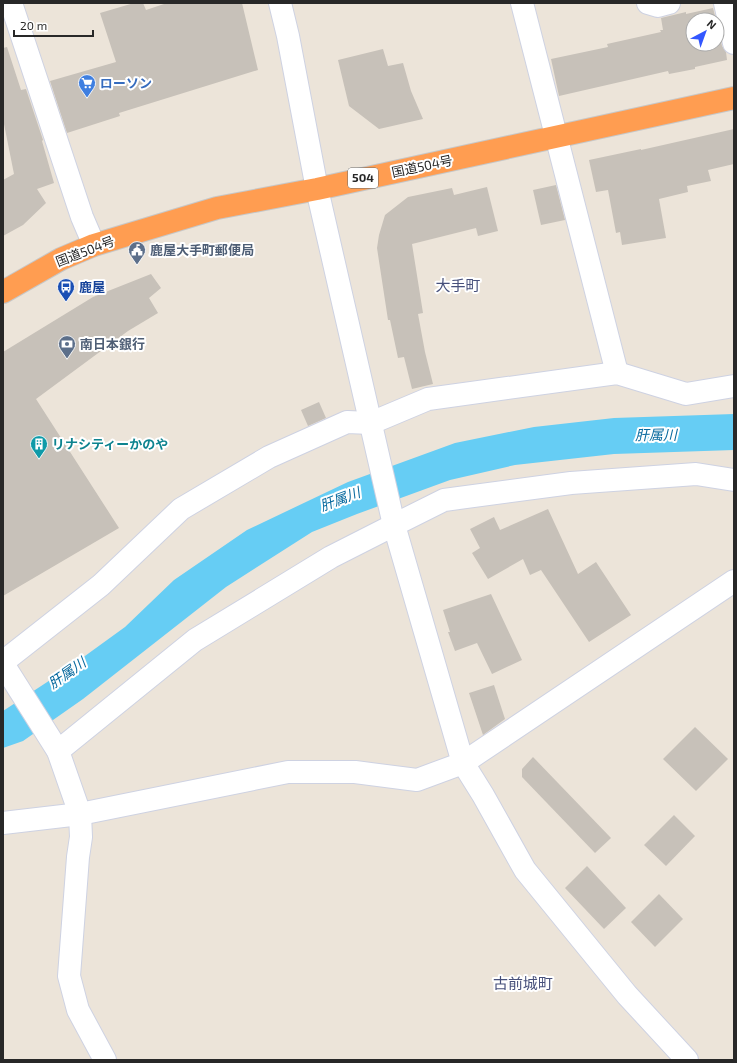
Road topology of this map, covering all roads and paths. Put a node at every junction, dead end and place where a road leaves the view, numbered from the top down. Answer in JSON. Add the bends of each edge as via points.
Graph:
{"nodes":[{"id":1,"x":11,"y":3,"type":"edge"},
{"id":2,"x":280,"y":3,"type":"edge"},
{"id":3,"x":522,"y":3,"type":"edge"},
{"id":4,"x":648,"y":3,"type":"edge"},
{"id":5,"x":669,"y":3,"type":"edge"},
{"id":6,"x":726,"y":3,"type":"edge"},
{"id":7,"x":734,"y":43,"type":"edge"},
{"id":8,"x":734,"y":98,"type":"edge"},
{"id":9,"x":557,"y":136,"type":"junction"},
{"id":10,"x":316,"y":189,"type":"junction"},
{"id":11,"x":94,"y":246,"type":"junction"},
{"id":12,"x":3,"y":291,"type":"edge"},
{"id":13,"x":617,"y":372,"type":"junction"},
{"id":14,"x":734,"y":386,"type":"edge"},
{"id":15,"x":371,"y":422,"type":"junction"},
{"id":16,"x":734,"y":480,"type":"edge"},
{"id":17,"x":394,"y":525,"type":"junction"},
{"id":18,"x":734,"y":581,"type":"edge"},
{"id":19,"x":4,"y":665,"type":"edge"},
{"id":20,"x":55,"y":745,"type":"junction"},
{"id":21,"x":463,"y":763,"type":"junction"},
{"id":22,"x":80,"y":814,"type":"junction"},
{"id":23,"x":3,"y":823,"type":"edge"},
{"id":24,"x":105,"y":1060,"type":"edge"},
{"id":25,"x":687,"y":1060,"type":"edge"}],
"edges":[{"from":1,"to":11,"type":"street"},
{"from":2,"to":10,"type":"street"},
{"from":3,"to":9,"type":"street"},
{"from":4,"to":5,"type":"street","via":[[658,6]]},
{"from":6,"to":7,"type":"street"},
{"from":8,"to":9,"type":"highway","name":"国道504号","number":"504"},
{"from":9,"to":10,"type":"highway","name":"国道504号","number":"504"},
{"from":9,"to":13,"type":"street"},
{"from":10,"to":11,"type":"highway","name":"国道504号","number":"504","via":[[217,208]]},
{"from":10,"to":15,"type":"street"},
{"from":11,"to":12,"type":"highway","name":"国道504号","number":"504","via":[[61,259]]},
{"from":13,"to":14,"type":"street","via":[[686,394]]},
{"from":13,"to":15,"type":"street","via":[[428,399]]},
{"from":15,"to":17,"type":"street"},
{"from":15,"to":19,"type":"street","via":[[346,422],[269,456],[181,509],[101,585]]},
{"from":16,"to":17,"type":"street","via":[[696,474],[571,483],[444,500]]},
{"from":17,"to":20,"type":"street","via":[[331,558],[195,640]]},
{"from":17,"to":21,"type":"street"},
{"from":18,"to":21,"type":"street"},
{"from":19,"to":20,"type":"street"},
{"from":20,"to":22,"type":"street"},
{"from":21,"to":22,"type":"street","via":[[417,780],[355,772],[288,772]]},
{"from":21,"to":25,"type":"street","via":[[525,870],[627,994]]},
{"from":22,"to":23,"type":"street"},
{"from":22,"to":24,"type":"street","via":[[81,838],[68,976],[78,1010]]}]}
